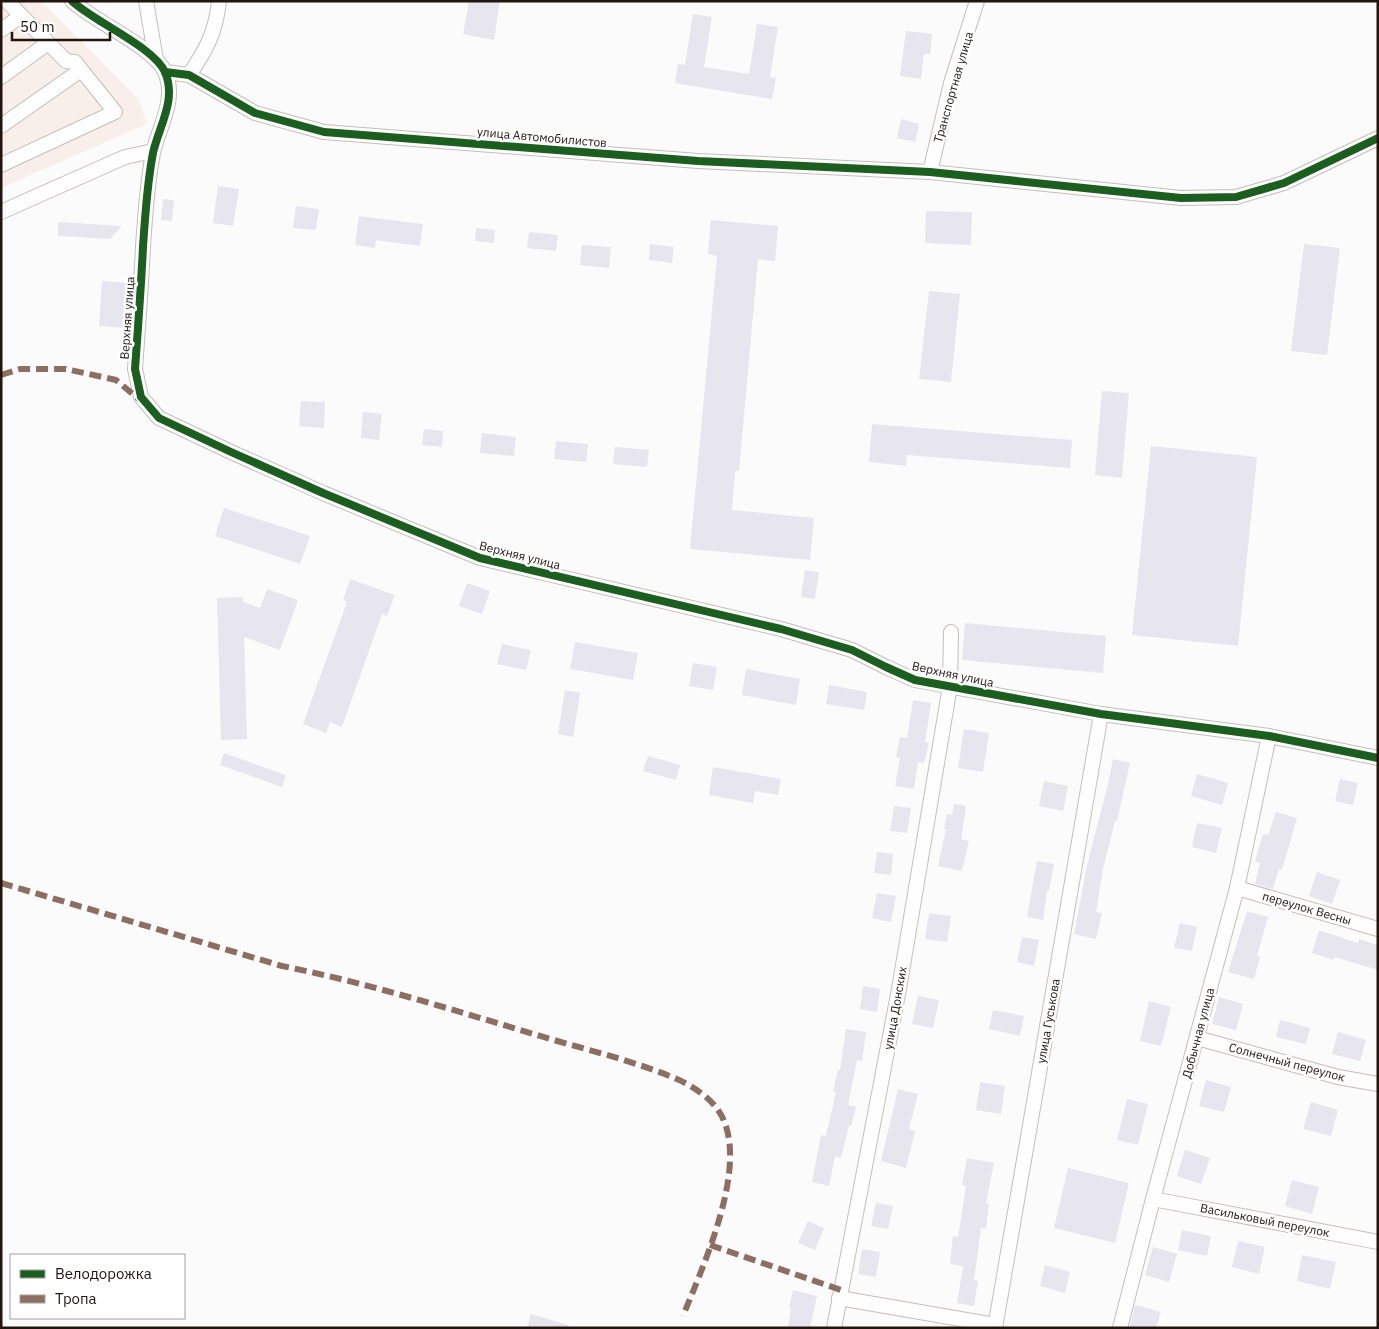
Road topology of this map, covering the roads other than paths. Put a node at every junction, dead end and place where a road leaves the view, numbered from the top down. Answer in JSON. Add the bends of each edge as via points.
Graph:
{"nodes":[{"id":1,"x":8,"y":1,"type":"edge"},
{"id":2,"x":72,"y":1,"type":"edge"},
{"id":3,"x":146,"y":1,"type":"edge"},
{"id":4,"x":219,"y":1,"type":"edge"},
{"id":5,"x":978,"y":1,"type":"edge"},
{"id":6,"x":21,"y":16,"type":"junction"},
{"id":7,"x":1,"y":30,"type":"edge"},
{"id":8,"x":48,"y":44,"type":"junction"},
{"id":9,"x":156,"y":60,"type":"junction"},
{"id":10,"x":82,"y":70,"type":"junction"},
{"id":11,"x":165,"y":72,"type":"junction"},
{"id":12,"x":189,"y":75,"type":"junction"},
{"id":13,"x":1,"y":77,"type":"edge"},
{"id":14,"x":1,"y":126,"type":"edge"},
{"id":15,"x":1378,"y":138,"type":"edge"},
{"id":16,"x":153,"y":151,"type":"junction"},
{"id":17,"x":1,"y":165,"type":"edge"},
{"id":18,"x":930,"y":172,"type":"junction"},
{"id":19,"x":1,"y":212,"type":"edge"},
{"id":20,"x":951,"y":632,"type":"dead end"},
{"id":21,"x":950,"y":686,"type":"junction"},
{"id":22,"x":1101,"y":714,"type":"junction"},
{"id":23,"x":1269,"y":736,"type":"junction"},
{"id":24,"x":1378,"y":758,"type":"edge"},
{"id":25,"x":1236,"y":888,"type":"junction"},
{"id":26,"x":1378,"y":929,"type":"edge"},
{"id":27,"x":1197,"y":1038,"type":"junction"},
{"id":28,"x":1378,"y":1084,"type":"edge"},
{"id":29,"x":1153,"y":1199,"type":"junction"},
{"id":30,"x":1378,"y":1242,"type":"edge"},
{"id":31,"x":840,"y":1298,"type":"junction"},
{"id":32,"x":995,"y":1326,"type":"edge"},
{"id":33,"x":834,"y":1328,"type":"edge"},
{"id":34,"x":1120,"y":1328,"type":"edge"}],
"edges":[{"from":1,"to":6,"type":"street"},
{"from":2,"to":9,"type":"street"},
{"from":3,"to":9,"type":"street"},
{"from":4,"to":12,"type":"street","via":[[212,35]]},
{"from":5,"to":18,"type":"street","name":"Транспортная улица","via":[[951,83]]},
{"from":6,"to":7,"type":"street"},
{"from":6,"to":8,"type":"street"},
{"from":8,"to":10,"type":"street","via":[[66,61],[75,62]]},
{"from":8,"to":13,"type":"street"},
{"from":9,"to":11,"type":"street"},
{"from":10,"to":14,"type":"street"},
{"from":10,"to":17,"type":"street","via":[[115,112]]},
{"from":11,"to":12,"type":"street","name":"улица Автомобилистов"},
{"from":11,"to":16,"type":"street","name":"Верхняя улица","via":[[169,94],[166,117]]},
{"from":12,"to":18,"type":"street","name":"улица Автомобилистов","via":[[256,113],[324,132],[698,161]]},
{"from":15,"to":18,"type":"street","name":"улица Автомобилистов","via":[[1284,183],[1236,196],[1181,198]]},
{"from":16,"to":19,"type":"street","via":[[125,157]]},
{"from":16,"to":21,"type":"street","name":"Верхняя улица","via":[[135,368],[141,397],[159,418],[323,493],[480,558],[781,629],[852,650],[915,680]]},
{"from":20,"to":21,"type":"street","name":"улица Донских"},
{"from":21,"to":22,"type":"street","name":"Верхняя улица"},
{"from":21,"to":31,"type":"street","name":"улица Донских","via":[[899,989]]},
{"from":22,"to":23,"type":"street","name":"Верхняя улица"},
{"from":22,"to":32,"type":"street","name":"улица Гуськова"},
{"from":23,"to":24,"type":"street","name":"Верхняя улица"},
{"from":23,"to":25,"type":"street","name":"Добычная улица"},
{"from":25,"to":26,"type":"street","name":"переулок Весны"},
{"from":25,"to":27,"type":"street","name":"Добычная улица"},
{"from":27,"to":28,"type":"street","name":"Солнечный переулок","via":[[1338,1077]]},
{"from":27,"to":29,"type":"street","name":"Добычная улица"},
{"from":29,"to":30,"type":"street","name":"Васильковый переулок"},
{"from":29,"to":34,"type":"street","name":"Добычная улица"},
{"from":31,"to":32,"type":"street"},
{"from":31,"to":33,"type":"street","name":"улица Донских"}]}
